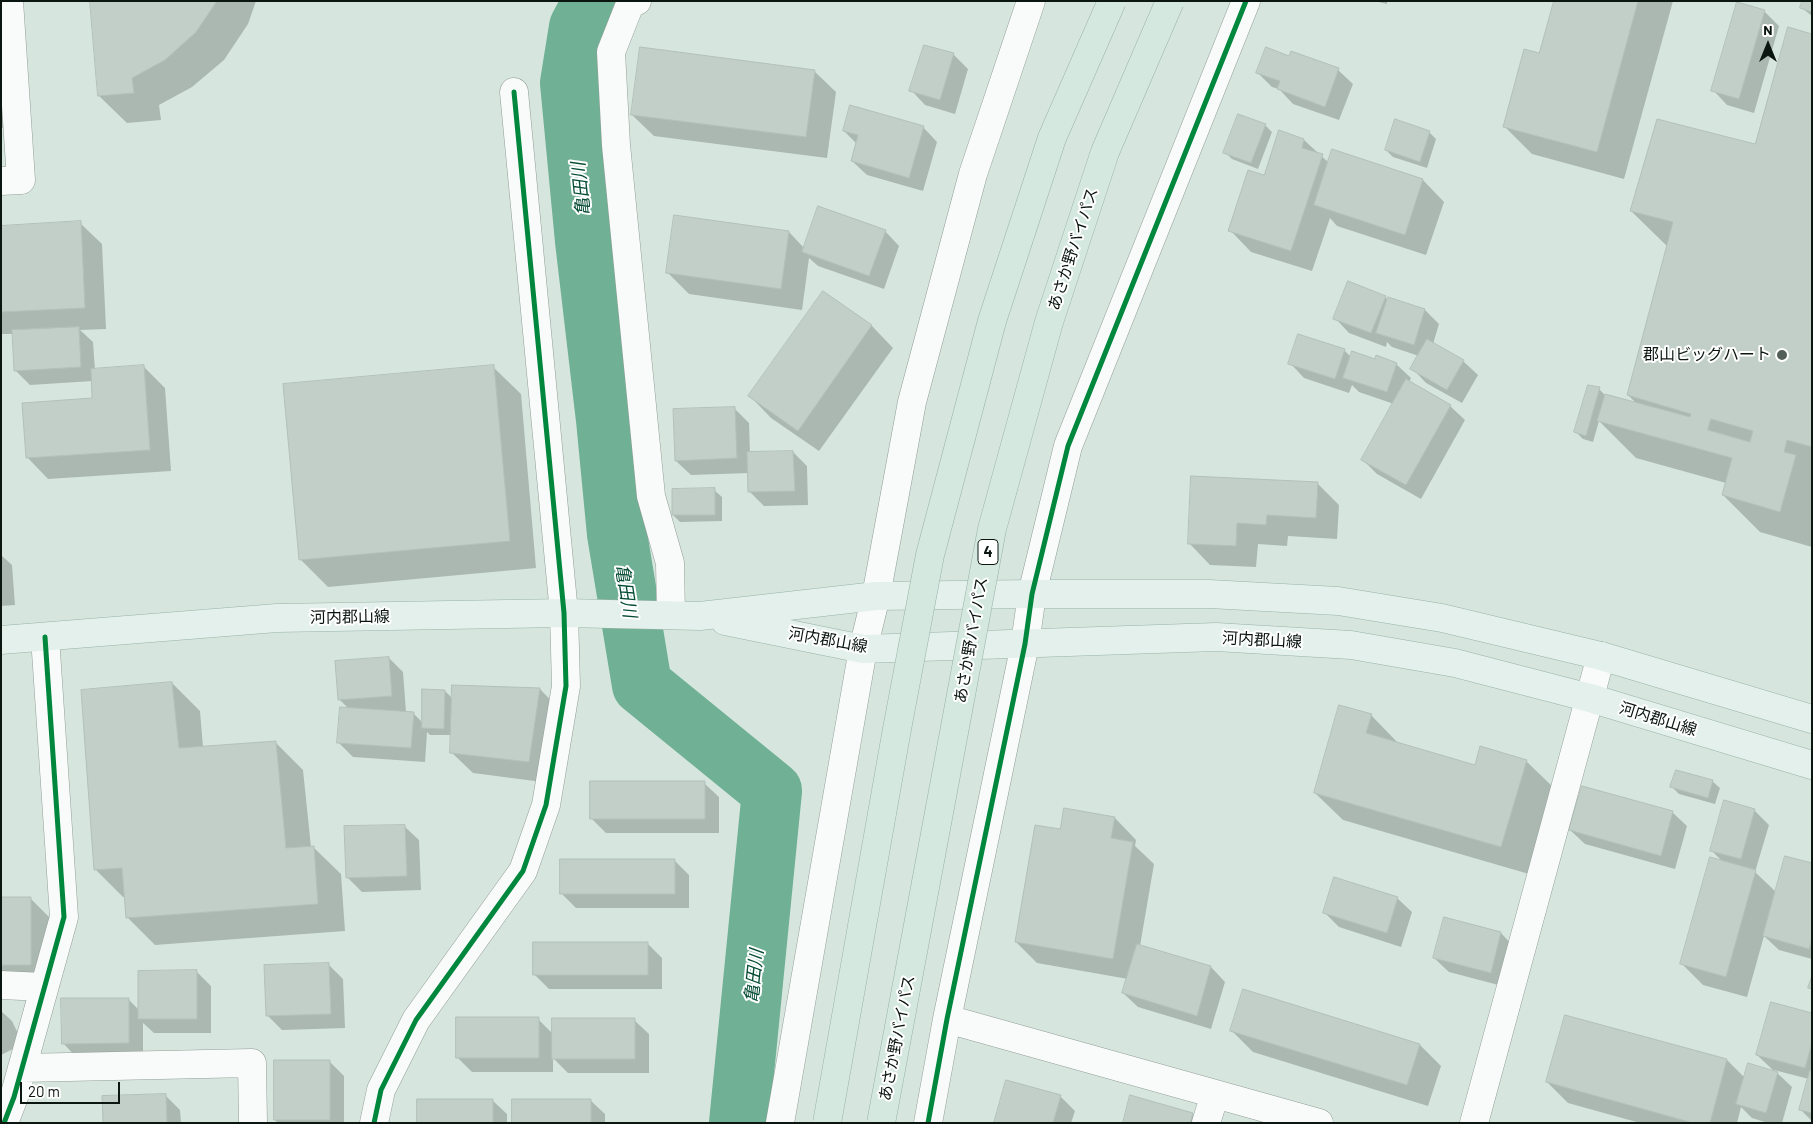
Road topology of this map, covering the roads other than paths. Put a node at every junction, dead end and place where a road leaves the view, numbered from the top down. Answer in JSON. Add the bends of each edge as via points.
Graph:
{"nodes":[{"id":1,"x":10,"y":1,"type":"edge"},
{"id":2,"x":637,"y":1,"type":"edge"},
{"id":3,"x":1031,"y":1,"type":"edge"},
{"id":4,"x":1112,"y":1,"type":"edge"},
{"id":5,"x":1170,"y":1,"type":"edge"},
{"id":6,"x":1246,"y":1,"type":"edge"},
{"id":7,"x":514,"y":92,"type":"dead end"},
{"id":8,"x":1,"y":181,"type":"edge"},
{"id":9,"x":1032,"y":594,"type":"junction"},
{"id":10,"x":876,"y":596,"type":"junction"},
{"id":11,"x":564,"y":614,"type":"junction"},
{"id":12,"x":671,"y":615,"type":"junction"},
{"id":13,"x":700,"y":616,"type":"junction"},
{"id":14,"x":45,"y":637,"type":"junction"},
{"id":15,"x":1,"y":640,"type":"edge"},
{"id":16,"x":1025,"y":644,"type":"junction"},
{"id":17,"x":864,"y":649,"type":"junction"},
{"id":18,"x":1601,"y":656,"type":"junction"},
{"id":19,"x":1590,"y":698,"type":"junction"},
{"id":20,"x":1812,"y":719,"type":"edge"},
{"id":21,"x":1812,"y":765,"type":"edge"},
{"id":22,"x":1,"y":985,"type":"edge"},
{"id":23,"x":44,"y":987,"type":"junction"},
{"id":24,"x":946,"y":1020,"type":"junction"},
{"id":25,"x":22,"y":1068,"type":"junction"},
{"id":26,"x":1215,"y":1094,"type":"junction"},
{"id":27,"x":4,"y":1123,"type":"edge"},
{"id":28,"x":253,"y":1123,"type":"edge"},
{"id":29,"x":374,"y":1123,"type":"edge"},
{"id":30,"x":780,"y":1123,"type":"edge"},
{"id":31,"x":827,"y":1123,"type":"edge"},
{"id":32,"x":881,"y":1123,"type":"edge"},
{"id":33,"x":928,"y":1123,"type":"edge"},
{"id":34,"x":1206,"y":1123,"type":"edge"},
{"id":35,"x":1319,"y":1123,"type":"edge"},
{"id":36,"x":1474,"y":1123,"type":"edge"}],
"edges":[{"from":1,"to":8,"type":"street","via":[[21,180]]},
{"from":2,"to":12,"type":"street","via":[[630,4],[611,52],[616,146],[651,496],[670,563]]},
{"from":3,"to":10,"type":"street","via":[[974,174],[912,402]]},
{"from":4,"to":31,"type":"highway","bridge":true,"via":[[1052,138],[992,321],[930,555]]},
{"from":5,"to":32,"type":"highway","name":"あさか野バイパス","number":"4","bridge":true,"via":[[1105,152],[1049,322],[992,529]]},
{"from":6,"to":9,"type":"street","via":[[1068,446]]},
{"from":7,"to":11,"type":"street"},
{"from":9,"to":10,"type":"main road","name":"河内郡山線"},
{"from":9,"to":16,"type":"street"},
{"from":9,"to":18,"type":"main road","name":"河内郡山線","via":[[1209,594],[1338,601],[1442,618]]},
{"from":10,"to":13,"type":"main road","name":"河内郡山線"},
{"from":10,"to":17,"type":"street"},
{"from":11,"to":12,"type":"main road","name":"河内郡山線"},
{"from":11,"to":14,"type":"main road","name":"河内郡山線","via":[[277,618]]},
{"from":11,"to":29,"type":"street","via":[[566,686],[546,805],[523,871],[416,1020],[381,1090]]},
{"from":12,"to":13,"type":"main road","name":"河内郡山線"},
{"from":13,"to":17,"type":"main road","name":"河内郡山線"},
{"from":14,"to":15,"type":"main road","name":"河内郡山線"},
{"from":14,"to":23,"type":"street","via":[[64,917]]},
{"from":16,"to":17,"type":"main road","name":"河内郡山線"},
{"from":16,"to":19,"type":"main road","name":"河内郡山線","via":[[1216,637],[1351,644],[1455,663]]},
{"from":16,"to":24,"type":"street"},
{"from":17,"to":30,"type":"street"},
{"from":18,"to":19,"type":"street"},
{"from":18,"to":20,"type":"main road","name":"河内郡山線"},
{"from":19,"to":21,"type":"main road","name":"河内郡山線"},
{"from":19,"to":36,"type":"street"},
{"from":22,"to":23,"type":"street"},
{"from":23,"to":25,"type":"street"},
{"from":24,"to":26,"type":"street"},
{"from":24,"to":33,"type":"street"},
{"from":25,"to":27,"type":"street"},
{"from":25,"to":28,"type":"street","via":[[252,1063]]},
{"from":26,"to":34,"type":"street"},
{"from":26,"to":35,"type":"street"}]}
